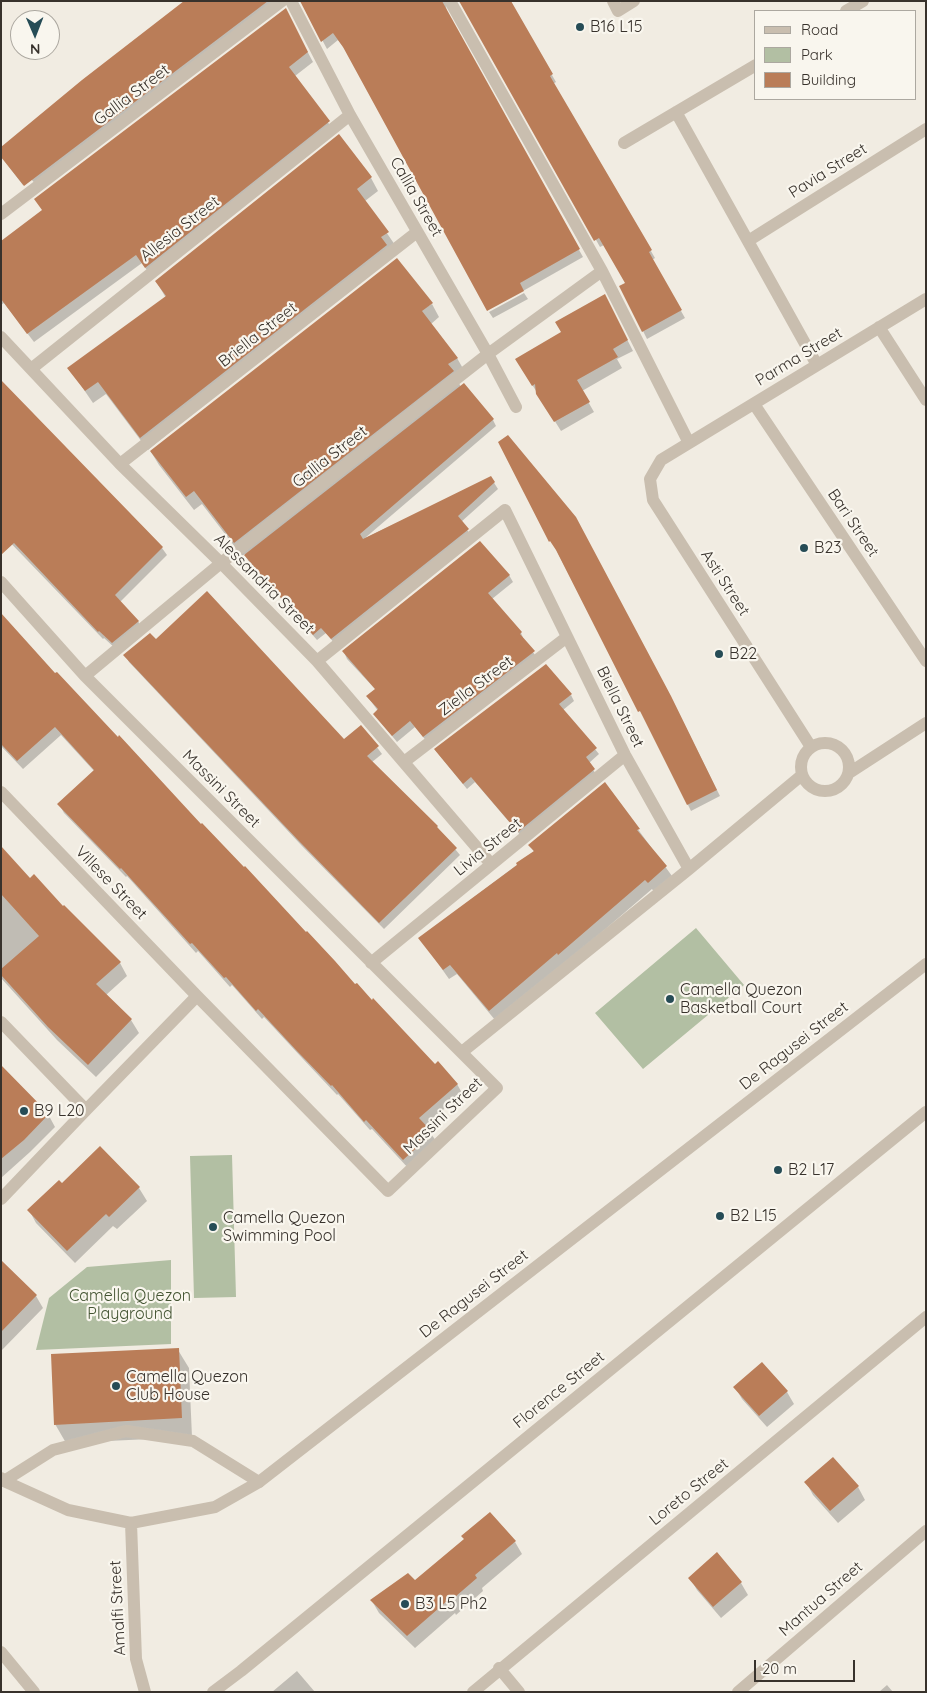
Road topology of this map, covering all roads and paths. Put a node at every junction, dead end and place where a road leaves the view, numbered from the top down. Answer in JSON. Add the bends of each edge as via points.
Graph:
{"nodes":[{"id":1,"x":282,"y":1,"type":"edge"},
{"id":2,"x":291,"y":1,"type":"edge"},
{"id":3,"x":450,"y":1,"type":"edge"},
{"id":4,"x":634,"y":1,"type":"edge"},
{"id":5,"x":863,"y":1,"type":"edge"},
{"id":6,"x":616,"y":6,"type":"edge"},
{"id":7,"x":848,"y":10,"type":"edge"},
{"id":8,"x":754,"y":66,"type":"edge"},
{"id":9,"x":676,"y":112,"type":"junction"},
{"id":10,"x":350,"y":115,"type":"junction"},
{"id":11,"x":926,"y":129,"type":"edge"},
{"id":12,"x":624,"y":143,"type":"dead end"},
{"id":13,"x":1,"y":214,"type":"edge"},
{"id":14,"x":417,"y":232,"type":"junction"},
{"id":15,"x":748,"y":240,"type":"junction"},
{"id":16,"x":602,"y":272,"type":"junction"},
{"id":17,"x":926,"y":299,"type":"edge"},
{"id":18,"x":879,"y":327,"type":"junction"},
{"id":19,"x":1,"y":337,"type":"edge"},
{"id":20,"x":488,"y":354,"type":"junction"},
{"id":21,"x":817,"y":365,"type":"junction"},
{"id":22,"x":31,"y":369,"type":"junction"},
{"id":23,"x":926,"y":400,"type":"edge"},
{"id":24,"x":754,"y":404,"type":"junction"},
{"id":25,"x":516,"y":407,"type":"dead end"},
{"id":26,"x":689,"y":443,"type":"junction"},
{"id":27,"x":120,"y":464,"type":"junction"},
{"id":28,"x":221,"y":562,"type":"junction"},
{"id":29,"x":1,"y":582,"type":"edge"},
{"id":30,"x":568,"y":637,"type":"junction"},
{"id":31,"x":317,"y":661,"type":"junction"},
{"id":32,"x":926,"y":661,"type":"edge"},
{"id":33,"x":85,"y":676,"type":"junction"},
{"id":34,"x":926,"y":723,"type":"edge"},
{"id":35,"x":811,"y":747,"type":"junction"},
{"id":36,"x":625,"y":755,"type":"junction"},
{"id":37,"x":404,"y":762,"type":"junction"},
{"id":38,"x":849,"y":773,"type":"junction"},
{"id":39,"x":802,"y":775,"type":"junction"},
{"id":40,"x":1,"y":792,"type":"edge"},
{"id":41,"x":491,"y":864,"type":"junction"},
{"id":42,"x":689,"y":869,"type":"junction"},
{"id":43,"x":371,"y":963,"type":"junction"},
{"id":44,"x":926,"y":964,"type":"edge"},
{"id":45,"x":198,"y":996,"type":"junction"},
{"id":46,"x":1,"y":1022,"type":"edge"},
{"id":47,"x":462,"y":1052,"type":"junction"},
{"id":48,"x":86,"y":1110,"type":"junction"},
{"id":49,"x":926,"y":1112,"type":"edge"},
{"id":50,"x":1,"y":1199,"type":"edge"},
{"id":51,"x":926,"y":1317,"type":"edge"},
{"id":52,"x":3,"y":1480,"type":"edge"},
{"id":53,"x":259,"y":1482,"type":"junction"},
{"id":54,"x":131,"y":1522,"type":"junction"},
{"id":55,"x":926,"y":1531,"type":"edge"},
{"id":56,"x":1,"y":1652,"type":"edge"},
{"id":57,"x":500,"y":1668,"type":"junction"},
{"id":58,"x":34,"y":1692,"type":"edge"},
{"id":59,"x":145,"y":1692,"type":"edge"},
{"id":60,"x":212,"y":1692,"type":"edge"},
{"id":61,"x":473,"y":1692,"type":"edge"},
{"id":62,"x":520,"y":1692,"type":"edge"},
{"id":63,"x":738,"y":1692,"type":"edge"}],
"edges":[{"from":1,"to":13,"type":"street","name":"Gallia Street"},
{"from":2,"to":10,"type":"street","name":"Callia Street"},
{"from":3,"to":16,"type":"street"},
{"from":4,"to":6,"type":"street"},
{"from":5,"to":7,"type":"street"},
{"from":8,"to":9,"type":"street"},
{"from":9,"to":12,"type":"street"},
{"from":9,"to":15,"type":"street"},
{"from":10,"to":14,"type":"street","name":"Callia Street"},
{"from":10,"to":22,"type":"street","name":"Allesia Street"},
{"from":11,"to":15,"type":"street","name":"Pavia Street"},
{"from":14,"to":20,"type":"street","name":"Callia Street"},
{"from":14,"to":27,"type":"street","name":"Briella Street"},
{"from":15,"to":21,"type":"street"},
{"from":16,"to":20,"type":"street","name":"Gallia Street"},
{"from":16,"to":26,"type":"street"},
{"from":17,"to":18,"type":"street","name":"Parma Street"},
{"from":18,"to":21,"type":"street","name":"Parma Street"},
{"from":18,"to":23,"type":"street"},
{"from":19,"to":22,"type":"street","name":"Alessandria Street"},
{"from":20,"to":25,"type":"street","name":"Callia Street"},
{"from":20,"to":28,"type":"street","name":"Gallia Street"},
{"from":21,"to":24,"type":"street","name":"Parma Street"},
{"from":22,"to":27,"type":"street","name":"Alessandria Street"},
{"from":24,"to":26,"type":"street","name":"Parma Street"},
{"from":24,"to":32,"type":"street","name":"Bari Street"},
{"from":26,"to":35,"type":"street","name":"Asti Street","via":[[661,460],[650,479],[653,500]]},
{"from":27,"to":28,"type":"street","name":"Alessandria Street"},
{"from":28,"to":31,"type":"street","name":"Alessandria Street"},
{"from":28,"to":33,"type":"street","name":"Gallia Street"},
{"from":29,"to":33,"type":"street","name":"Massini Street"},
{"from":30,"to":31,"type":"street","name":"Biella Street","via":[[505,510]]},
{"from":30,"to":36,"type":"street","name":"Biella Street"},
{"from":30,"to":37,"type":"street","name":"Ziella Street"},
{"from":31,"to":37,"type":"street","name":"Alessandria Street"},
{"from":33,"to":43,"type":"street","name":"Massini Street"},
{"from":34,"to":38,"type":"street"},
{"from":35,"to":38,"type":"street","via":[[819,743],[836,745],[847,756]]},
{"from":35,"to":39,"type":"street","via":[[802,759]]},
{"from":36,"to":41,"type":"street","name":"Livia Street"},
{"from":36,"to":42,"type":"street","name":"Biella Street"},
{"from":37,"to":41,"type":"street","name":"Alessandria Street"},
{"from":38,"to":39,"type":"street","via":[[841,786],[826,792],[811,787]]},
{"from":39,"to":42,"type":"street"},
{"from":40,"to":45,"type":"street","name":"Villese Street"},
{"from":41,"to":43,"type":"street","name":"Livia Street"},
{"from":42,"to":47,"type":"street"},
{"from":43,"to":47,"type":"street","name":"Massini Street"},
{"from":44,"to":53,"type":"street","name":"De Ragusei Street"},
{"from":45,"to":47,"type":"street","name":"Massini Street","via":[[388,1191],[497,1088]]},
{"from":45,"to":48,"type":"street"},
{"from":46,"to":48,"type":"street"},
{"from":48,"to":50,"type":"street"},
{"from":49,"to":60,"type":"street","name":"Florence Street"},
{"from":51,"to":57,"type":"street","name":"Loreto Street"},
{"from":52,"to":53,"type":"street","via":[[53,1450],[126,1431],[193,1441]]},
{"from":52,"to":54,"type":"street","name":"De Ragusei Street","via":[[68,1510]]},
{"from":53,"to":54,"type":"street","name":"De Ragusei Street","via":[[214,1507]]},
{"from":54,"to":59,"type":"street","name":"Amalfi Street","via":[[136,1658]]},
{"from":55,"to":63,"type":"street","name":"Mantua Street"},
{"from":56,"to":58,"type":"street"},
{"from":57,"to":61,"type":"street","name":"Loreto Street"},
{"from":57,"to":62,"type":"street"}]}
